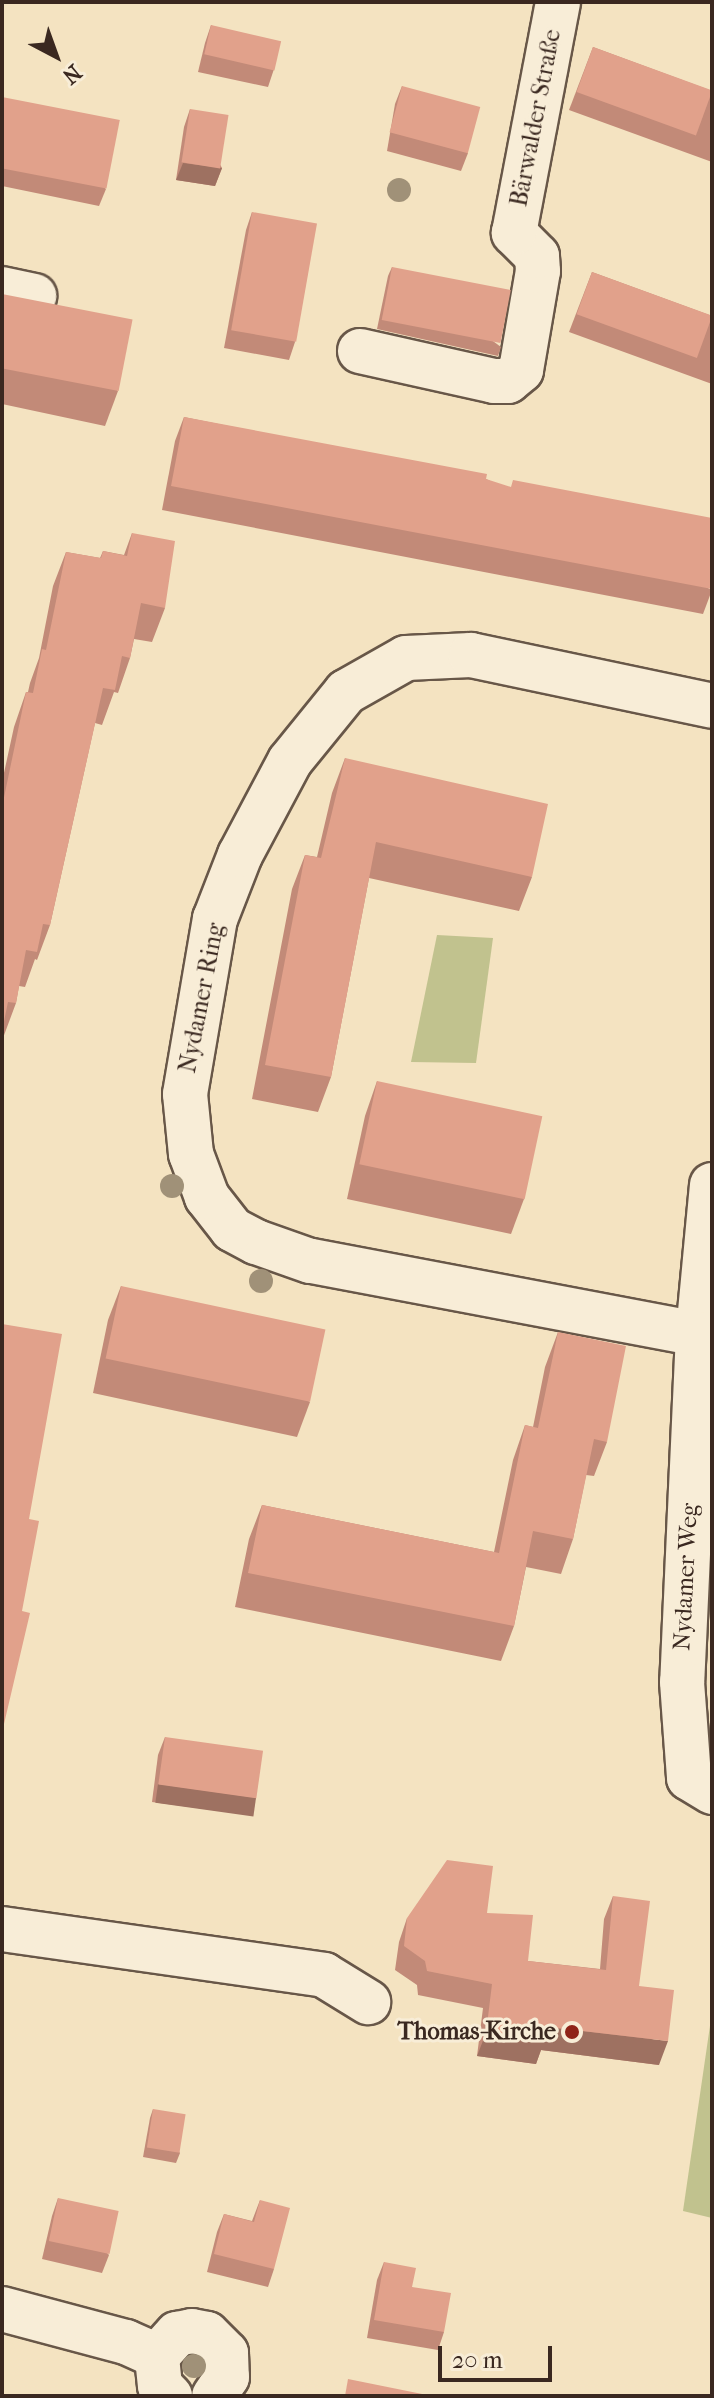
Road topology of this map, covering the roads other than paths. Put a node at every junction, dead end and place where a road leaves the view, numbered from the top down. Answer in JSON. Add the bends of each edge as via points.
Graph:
{"nodes":[{"id":1,"x":558,"y":2,"type":"edge"},
{"id":2,"x":360,"y":351,"type":"dead end"},
{"id":3,"x":712,"y":706,"type":"edge"},
{"id":4,"x":712,"y":1185,"type":"edge"},
{"id":5,"x":698,"y":1334,"type":"junction"},
{"id":6,"x":682,"y":1682,"type":"junction"},
{"id":7,"x":712,"y":1715,"type":"edge"},
{"id":8,"x":712,"y":1792,"type":"edge"},
{"id":9,"x":2,"y":1929,"type":"edge"},
{"id":10,"x":368,"y":2002,"type":"dead end"},
{"id":11,"x":2,"y":2309,"type":"edge"},
{"id":12,"x":163,"y":2376,"type":"edge"},
{"id":13,"x":214,"y":2396,"type":"edge"}],
"edges":[{"from":1,"to":2,"type":"street","name":"Bärwalder Straße","via":[[514,233],[537,256],[525,361],[516,376],[494,381]]},
{"from":3,"to":5,"type":"street","name":"Nydamer Ring","via":[[471,655],[406,658],[346,692],[290,761],[235,868],[215,919],[185,1094],[191,1154],[207,1197],[232,1229],[256,1242],[310,1261]]},
{"from":4,"to":5,"type":"street","name":"Nydamer Weg"},
{"from":5,"to":6,"type":"street","name":"Nydamer Weg"},
{"from":6,"to":7,"type":"street","name":"Nydamer Weg"},
{"from":6,"to":8,"type":"street","name":"Nydamer Weg","via":[[689,1778]]},
{"from":9,"to":10,"type":"street","via":[[324,1975]]},
{"from":11,"to":12,"type":"street","via":[[126,2342]]},
{"from":12,"to":13,"type":"street","via":[[177,2334],[207,2334],[219,2343],[228,2365]]}]}
